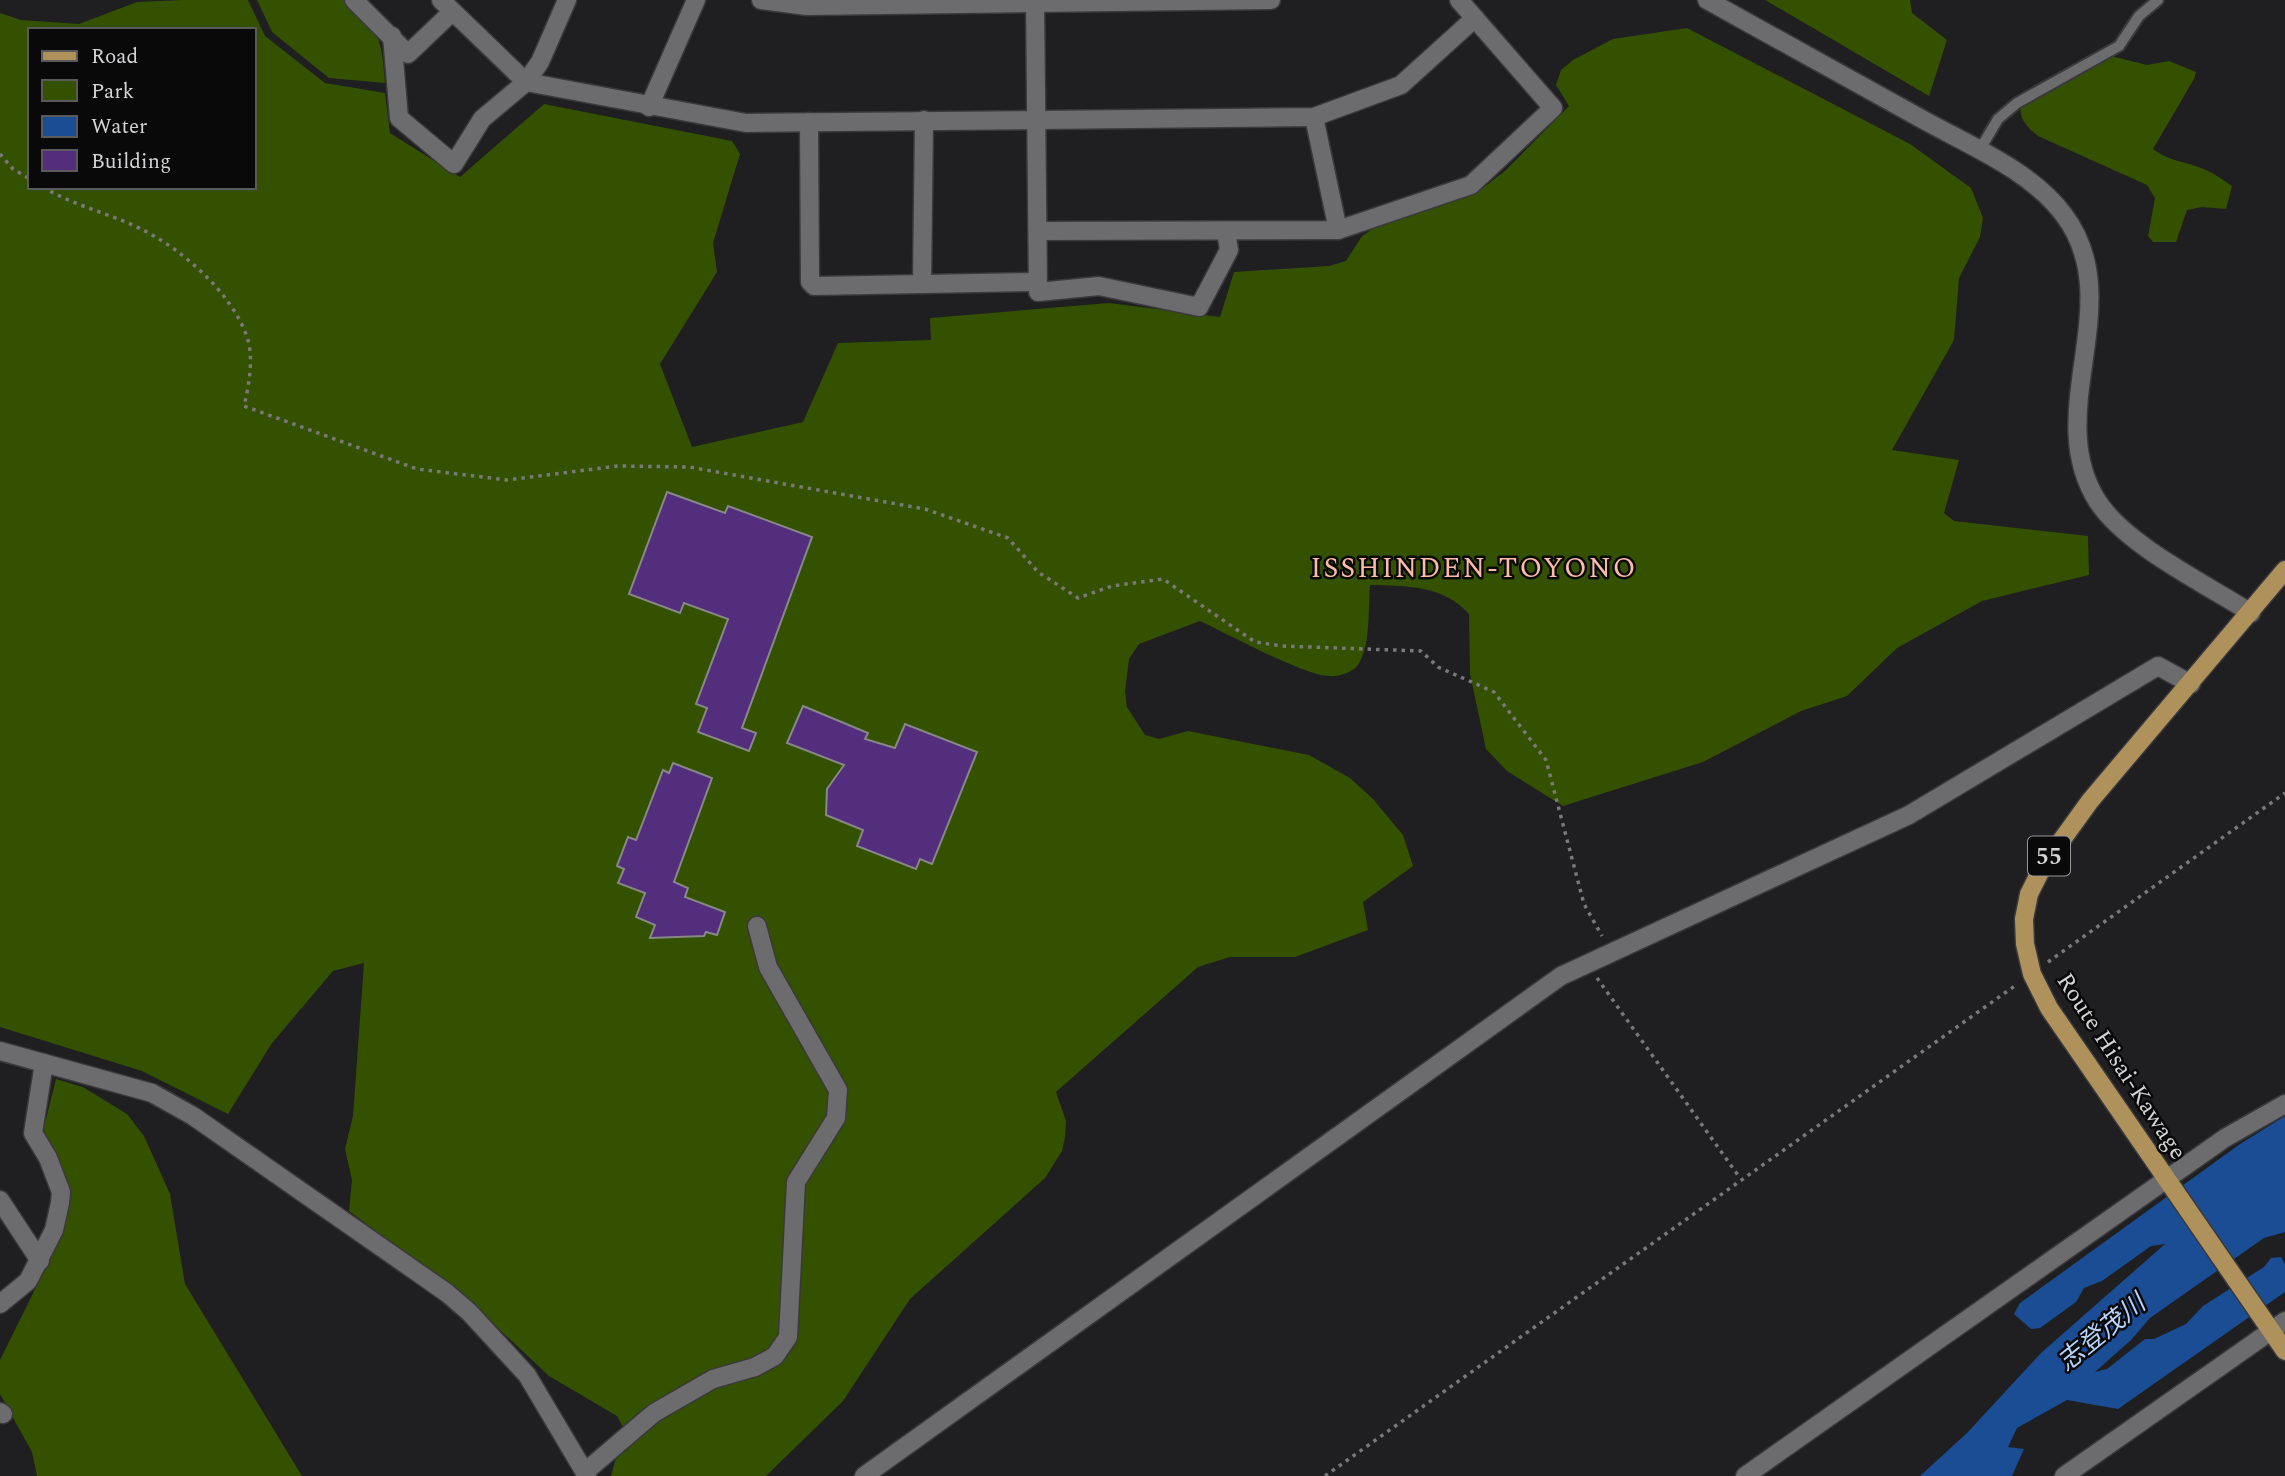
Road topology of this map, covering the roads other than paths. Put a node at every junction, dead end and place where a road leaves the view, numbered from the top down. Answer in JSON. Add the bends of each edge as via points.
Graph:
{"nodes":[{"id":1,"x":354,"y":0,"type":"edge"},
{"id":2,"x":567,"y":0,"type":"edge"},
{"id":3,"x":696,"y":0,"type":"edge"},
{"id":4,"x":761,"y":0,"type":"edge"},
{"id":5,"x":1035,"y":0,"type":"edge"},
{"id":6,"x":1241,"y":0,"type":"edge"},
{"id":7,"x":1271,"y":0,"type":"edge"},
{"id":8,"x":1459,"y":0,"type":"edge"},
{"id":9,"x":1707,"y":0,"type":"edge"},
{"id":10,"x":2158,"y":0,"type":"edge"},
{"id":11,"x":447,"y":4,"type":"edge"},
{"id":12,"x":1475,"y":18,"type":"junction"},
{"id":13,"x":392,"y":36,"type":"junction"},
{"id":14,"x":526,"y":82,"type":"junction"},
{"id":15,"x":649,"y":107,"type":"junction"},
{"id":16,"x":1314,"y":117,"type":"junction"},
{"id":17,"x":1037,"y":119,"type":"junction"},
{"id":18,"x":924,"y":120,"type":"junction"},
{"id":19,"x":809,"y":122,"type":"junction"},
{"id":20,"x":1979,"y":151,"type":"junction"},
{"id":21,"x":1338,"y":230,"type":"junction"},
{"id":22,"x":1039,"y":231,"type":"junction"},
{"id":23,"x":1226,"y":231,"type":"junction"},
{"id":24,"x":1035,"y":282,"type":"junction"},
{"id":25,"x":922,"y":284,"type":"junction"},
{"id":26,"x":2285,"y":570,"type":"edge"},
{"id":27,"x":2251,"y":613,"type":"junction"},
{"id":28,"x":2191,"y":684,"type":"junction"},
{"id":29,"x":757,"y":926,"type":"dead end"},
{"id":30,"x":0,"y":1051,"type":"edge"},
{"id":31,"x":44,"y":1063,"type":"junction"},
{"id":32,"x":2285,"y":1104,"type":"edge"},
{"id":33,"x":2168,"y":1180,"type":"junction"},
{"id":34,"x":0,"y":1200,"type":"edge"},
{"id":35,"x":40,"y":1261,"type":"junction"},
{"id":36,"x":0,"y":1304,"type":"edge"},
{"id":37,"x":2275,"y":1326,"type":"edge"},
{"id":38,"x":2285,"y":1351,"type":"edge"},
{"id":39,"x":586,"y":1474,"type":"edge"},
{"id":40,"x":864,"y":1476,"type":"edge"},
{"id":41,"x":1745,"y":1476,"type":"edge"},
{"id":42,"x":2064,"y":1476,"type":"edge"}],
"edges":[{"from":1,"to":13,"type":"street"},
{"from":2,"to":14,"type":"street","via":[[540,62]]},
{"from":3,"to":15,"type":"street"},
{"from":4,"to":5,"type":"street","via":[[807,6]]},
{"from":5,"to":6,"type":"street"},
{"from":5,"to":17,"type":"street"},
{"from":6,"to":7,"type":"street"},
{"from":8,"to":12,"type":"street"},
{"from":9,"to":20,"type":"street"},
{"from":10,"to":20,"type":"lane","via":[[2139,16],[2119,46],[2017,103],[1998,119]]},
{"from":11,"to":13,"type":"street","via":[[408,54]]},
{"from":11,"to":14,"type":"street"},
{"from":12,"to":16,"type":"street","via":[[1401,85]]},
{"from":12,"to":21,"type":"street","via":[[1553,108],[1471,184]]},
{"from":13,"to":14,"type":"street","via":[[399,118],[454,164],[482,120]]},
{"from":14,"to":15,"type":"street"},
{"from":15,"to":19,"type":"street","via":[[746,122]]},
{"from":16,"to":17,"type":"street"},
{"from":16,"to":21,"type":"street"},
{"from":17,"to":18,"type":"street"},
{"from":17,"to":22,"type":"street"},
{"from":18,"to":19,"type":"street"},
{"from":18,"to":25,"type":"street"},
{"from":19,"to":25,"type":"street","via":[[810,282],[814,286]]},
{"from":20,"to":27,"type":"street","via":[[2030,182],[2066,216],[2086,259],[2092,309],[2077,423],[2078,450],[2098,502],[2130,537]]},
{"from":21,"to":23,"type":"street"},
{"from":22,"to":23,"type":"street"},
{"from":22,"to":24,"type":"street"},
{"from":23,"to":24,"type":"street","via":[[1229,250],[1199,307],[1099,286],[1038,292]]},
{"from":24,"to":25,"type":"street"},
{"from":26,"to":27,"type":"main road","name":"Route Hisai-Kawage","number":"55"},
{"from":27,"to":28,"type":"main road","name":"Route Hisai-Kawage","number":"55"},
{"from":28,"to":33,"type":"main road","name":"Route Hisai-Kawage","number":"55","via":[[2090,801],[2043,866],[2029,894],[2024,919],[2032,974],[2049,1008]]},
{"from":28,"to":40,"type":"street","via":[[2158,666],[1909,815],[1561,976]]},
{"from":29,"to":39,"type":"street","via":[[768,967],[838,1090],[836,1118],[796,1182],[788,1337],[775,1356],[713,1379],[654,1413]]},
{"from":30,"to":31,"type":"street"},
{"from":31,"to":35,"type":"street","via":[[33,1133],[61,1192],[54,1230]]},
{"from":31,"to":39,"type":"street","via":[[152,1093],[193,1116],[446,1293],[527,1375]]},
{"from":32,"to":33,"type":"street","via":[[2225,1138]]},
{"from":33,"to":37,"type":"main road","name":"Route Hisai-Kawage","number":"55"},
{"from":33,"to":41,"type":"street"},
{"from":34,"to":35,"type":"street"},
{"from":35,"to":36,"type":"street","via":[[24,1286]]},
{"from":37,"to":38,"type":"main road","name":"Route Hisai-Kawage","number":"55"},
{"from":37,"to":42,"type":"street"}]}
